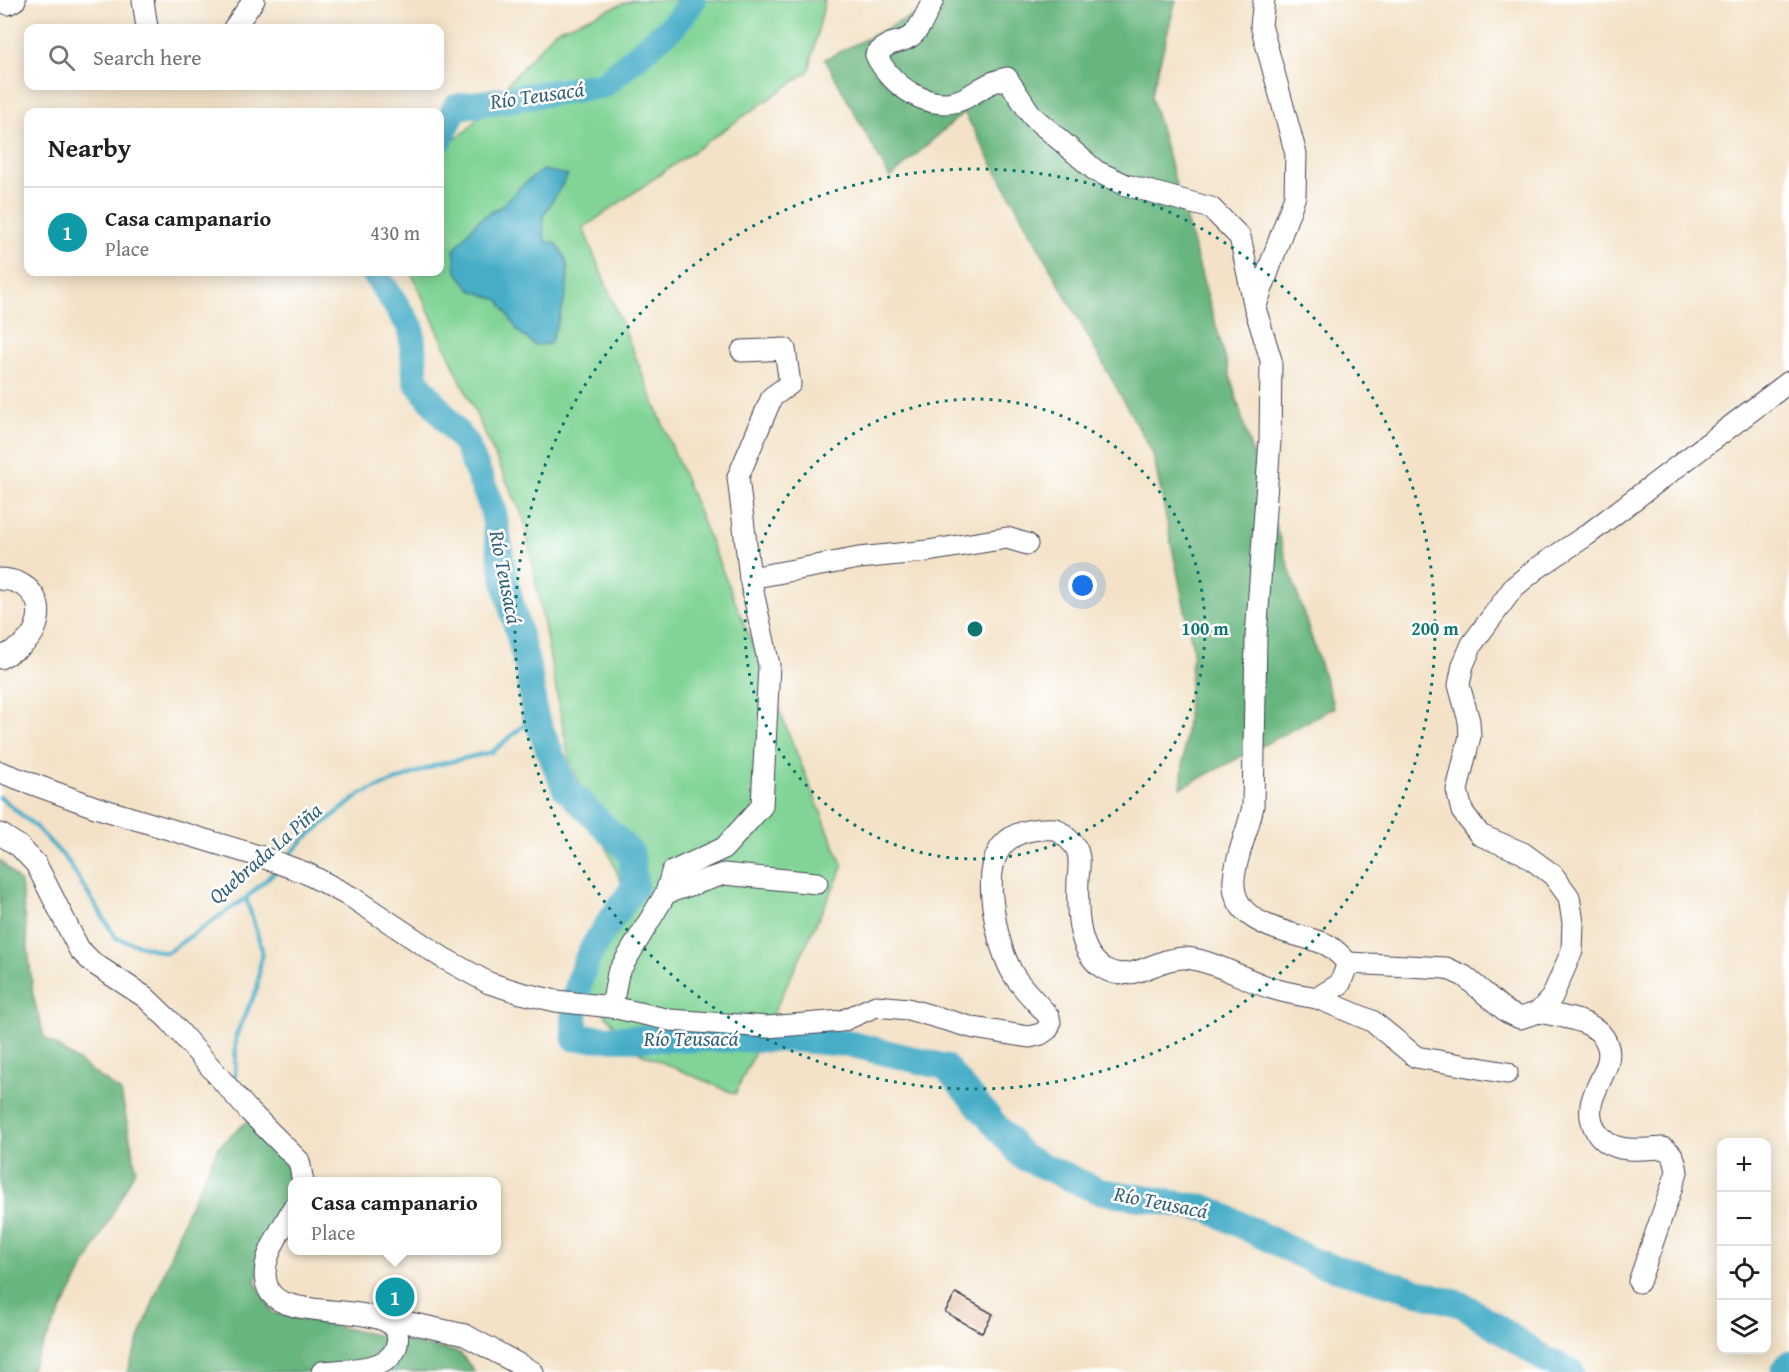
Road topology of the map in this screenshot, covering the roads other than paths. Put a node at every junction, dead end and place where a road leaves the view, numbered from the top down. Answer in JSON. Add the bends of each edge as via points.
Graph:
{"nodes":[{"id":1,"x":0,"y":0,"type":"edge"},
{"id":2,"x":15,"y":0,"type":"edge"},
{"id":3,"x":143,"y":0,"type":"edge"},
{"id":4,"x":254,"y":0,"type":"edge"},
{"id":5,"x":933,"y":0,"type":"edge"},
{"id":6,"x":1264,"y":0,"type":"edge"},
{"id":7,"x":146,"y":24,"type":"edge"},
{"id":8,"x":237,"y":24,"type":"edge"},
{"id":9,"x":1255,"y":308,"type":"junction"},
{"id":10,"x":742,"y":351,"type":"dead end"},
{"id":11,"x":1789,"y":382,"type":"edge"},
{"id":12,"x":1027,"y":544,"type":"dead end"},
{"id":13,"x":750,"y":578,"type":"junction"},
{"id":14,"x":0,"y":579,"type":"edge"},
{"id":15,"x":0,"y":658,"type":"edge"},
{"id":16,"x":0,"y":772,"type":"edge"},
{"id":17,"x":0,"y":834,"type":"edge"},
{"id":18,"x":817,"y":883,"type":"dead end"},
{"id":19,"x":666,"y":893,"type":"junction"},
{"id":20,"x":1348,"y":963,"type":"junction"},
{"id":21,"x":1317,"y":998,"type":"junction"},
{"id":22,"x":612,"y":1007,"type":"junction"},
{"id":23,"x":1539,"y":1011,"type":"junction"},
{"id":24,"x":1507,"y":1073,"type":"dead end"},
{"id":25,"x":302,"y":1177,"type":"edge"},
{"id":26,"x":288,"y":1218,"type":"edge"},
{"id":27,"x":1639,"y":1282,"type":"dead end"},
{"id":28,"x":382,"y":1317,"type":"junction"},
{"id":29,"x":322,"y":1372,"type":"edge"},
{"id":30,"x":533,"y":1372,"type":"edge"}],
"edges":[{"from":1,"to":2,"type":"street","via":[[8,4]]},
{"from":3,"to":7,"type":"street"},
{"from":4,"to":8,"type":"street"},
{"from":5,"to":9,"type":"street","via":[[909,37],[887,44],[876,55],[895,81],[939,105],[964,99],[987,82],[1007,78],[1032,116],[1096,171],[1126,185],[1211,208],[1240,237]]},
{"from":6,"to":9,"type":"street","via":[[1261,25],[1296,154],[1295,196]]},
{"from":9,"to":20,"type":"street","via":[[1271,360],[1270,440],[1256,637],[1253,806],[1237,859],[1234,893],[1250,916],[1325,944]]},
{"from":10,"to":13,"type":"street","via":[[785,348],[790,384],[772,397],[738,477]]},
{"from":11,"to":23,"type":"street","via":[[1514,587],[1472,644],[1462,665],[1459,685],[1470,736],[1457,790],[1462,811],[1480,834],[1523,853],[1553,875],[1569,897],[1572,951],[1552,997]]},
{"from":12,"to":13,"type":"street","via":[[1007,538]]},
{"from":13,"to":19,"type":"street","via":[[770,665],[762,806],[724,848],[672,872]]},
{"from":14,"to":15,"type":"street","via":[[15,579],[30,589],[39,609],[35,630],[22,646]]},
{"from":16,"to":22,"type":"street","via":[[95,807],[262,856],[306,873],[489,983],[556,1001]]},
{"from":17,"to":25,"type":"street","via":[[36,864],[79,949],[93,963],[145,997],[170,1021],[299,1161]]},
{"from":18,"to":19,"type":"street","via":[[724,874]]},
{"from":19,"to":22,"type":"street","via":[[618,973]]},
{"from":20,"to":21,"type":"street","via":[[1340,984]]},
{"from":20,"to":23,"type":"street","via":[[1446,968],[1464,976],[1507,1012],[1520,1018]]},
{"from":21,"to":22,"type":"street","via":[[1272,988],[1188,958],[1172,958],[1130,974],[1115,974],[1102,967],[1084,942],[1077,909],[1076,849],[1056,829],[1045,828],[1012,836],[994,856],[991,870],[997,933],[1012,973],[1050,1023],[1041,1034],[1029,1037],[974,1028],[908,1009],[882,1006],[842,1020],[767,1027],[670,1020]]},
{"from":21,"to":24,"type":"street","via":[[1372,1021],[1416,1057]]},
{"from":23,"to":27,"type":"street","via":[[1581,1020],[1607,1043],[1608,1060],[1590,1103],[1592,1121],[1607,1143],[1618,1148],[1663,1148],[1675,1161],[1677,1172]]},
{"from":26,"to":28,"type":"street","via":[[266,1262],[265,1280],[278,1302],[293,1308]]},
{"from":28,"to":29,"type":"street","via":[[396,1329],[398,1338],[387,1360],[378,1366]]},
{"from":28,"to":30,"type":"street","via":[[465,1335]]}]}
